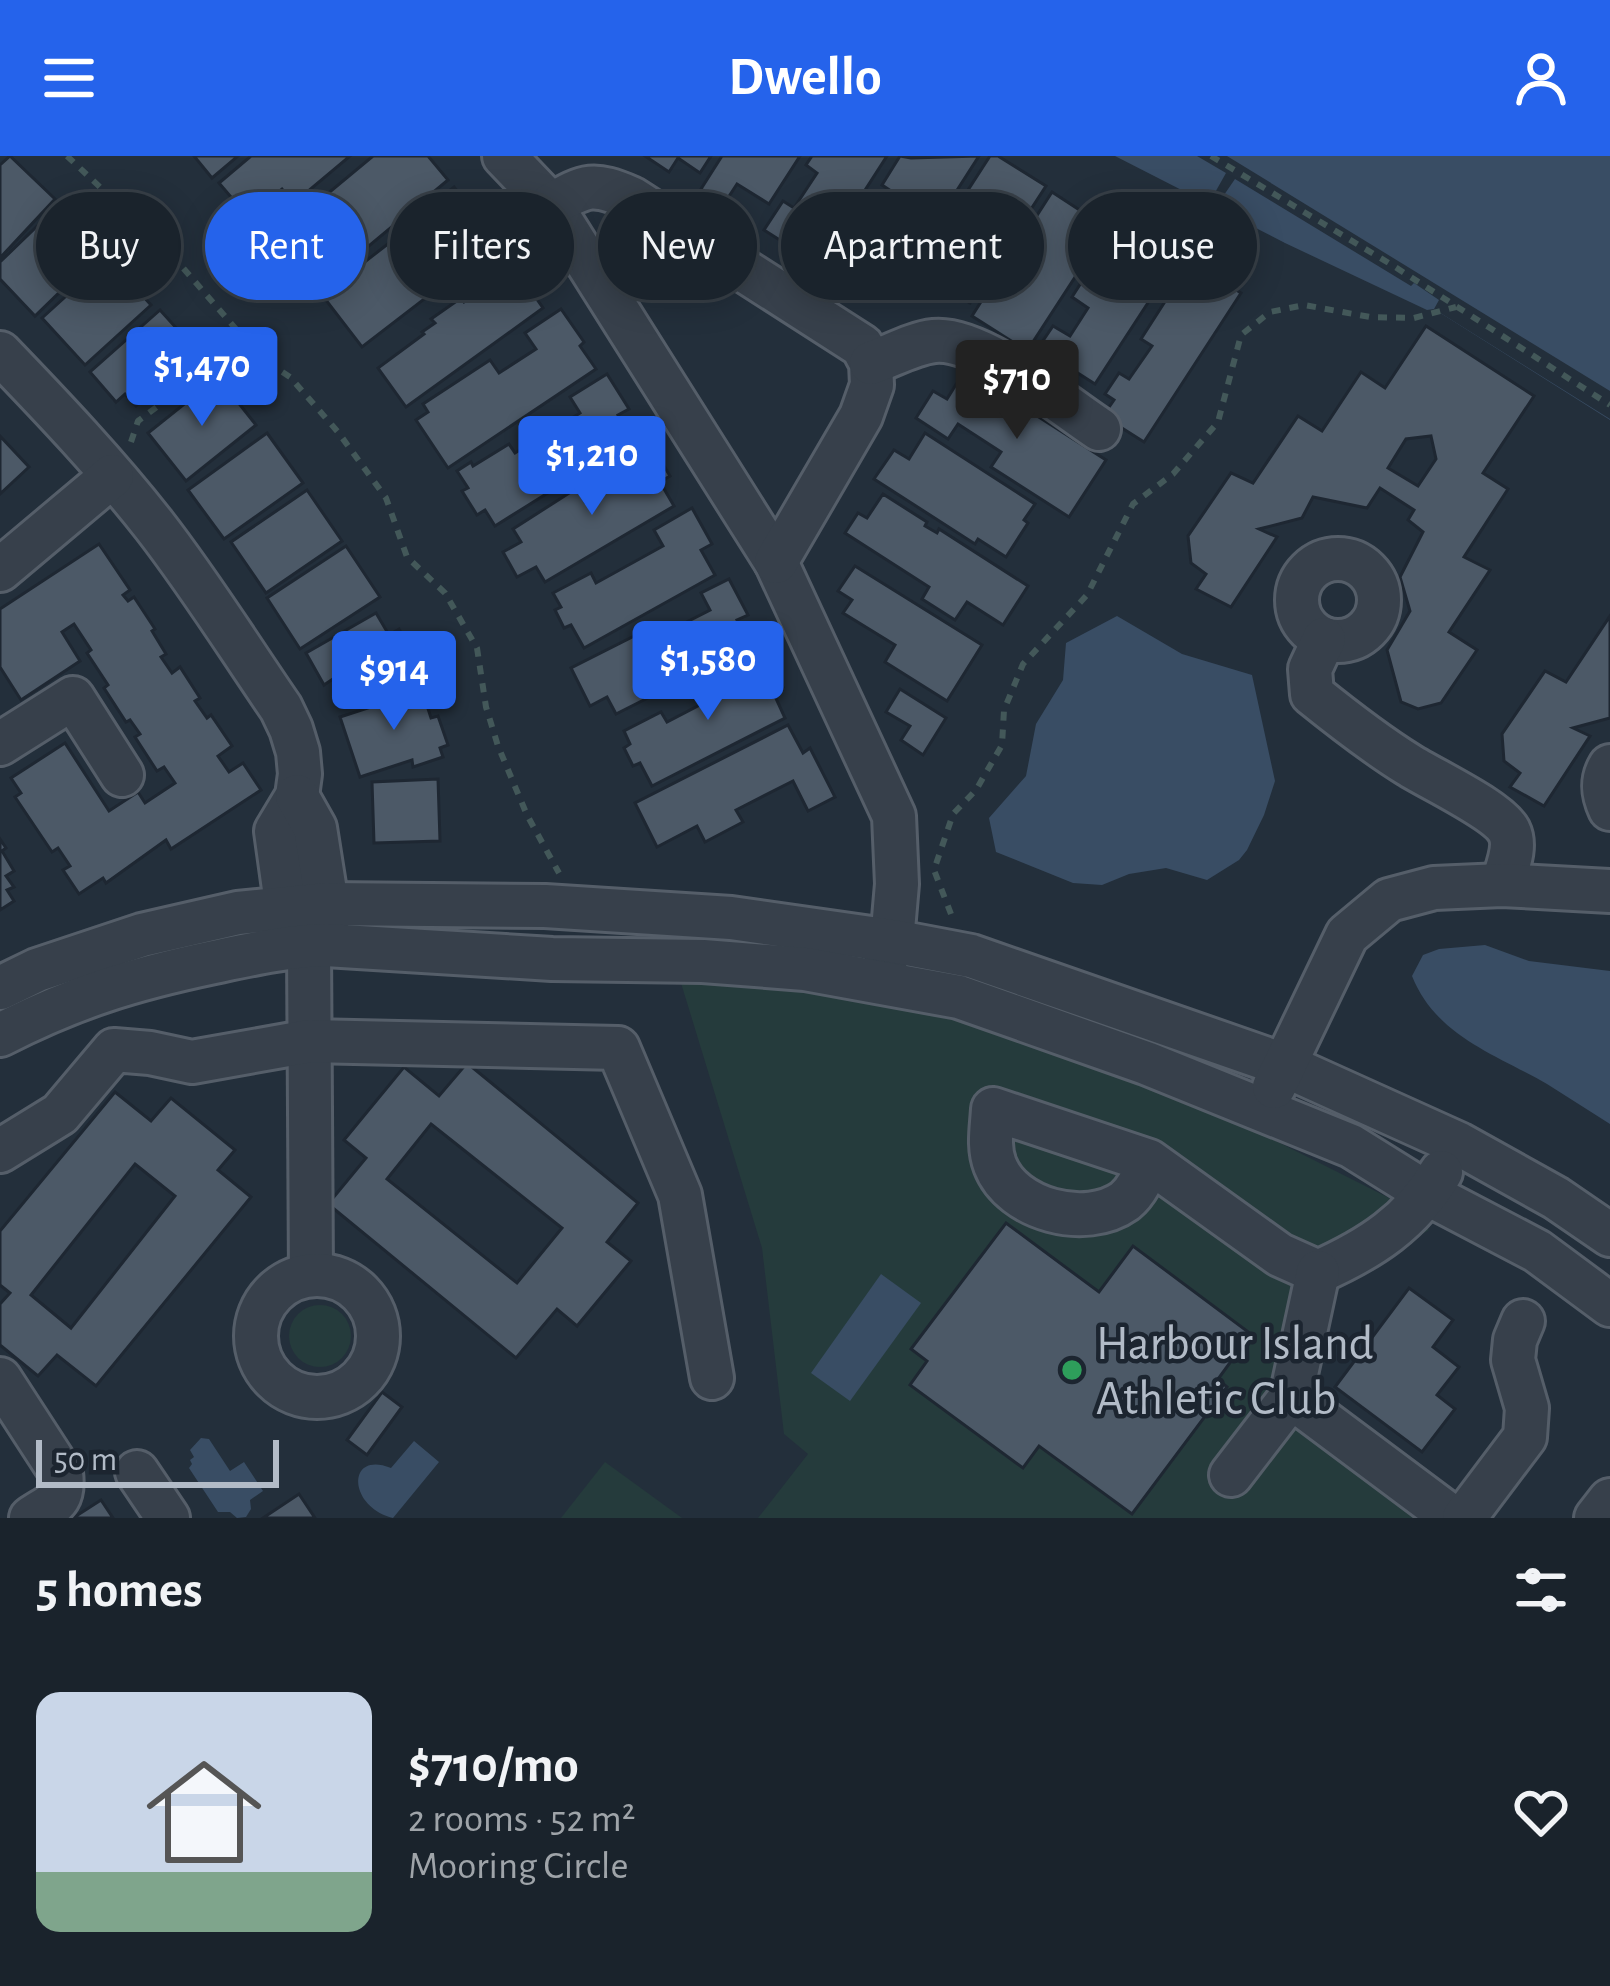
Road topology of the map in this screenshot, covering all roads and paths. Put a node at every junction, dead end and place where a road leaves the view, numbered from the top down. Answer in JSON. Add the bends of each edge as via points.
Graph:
{"nodes":[{"id":1,"x":67,"y":156,"type":"edge"},
{"id":2,"x":504,"y":156,"type":"edge"},
{"id":3,"x":1210,"y":156,"type":"edge"},
{"id":4,"x":539,"y":192,"type":"edge"},
{"id":5,"x":574,"y":192,"type":"edge"},
{"id":6,"x":574,"y":241,"type":"edge"},
{"id":7,"x":1456,"y":307,"type":"junction"},
{"id":8,"x":245,"y":340,"type":"junction"},
{"id":9,"x":0,"y":353,"type":"edge"},
{"id":10,"x":872,"y":363,"type":"junction"},
{"id":11,"x":1610,"y":404,"type":"edge"},
{"id":12,"x":1099,"y":429,"type":"dead end"},
{"id":13,"x":112,"y":476,"type":"junction"},
{"id":14,"x":776,"y":562,"type":"junction"},
{"id":15,"x":0,"y":570,"type":"edge"},
{"id":16,"x":1324,"y":639,"type":"dead end"},
{"id":17,"x":0,"y":744,"type":"edge"},
{"id":18,"x":1610,"y":766,"type":"edge"},
{"id":19,"x":122,"y":775,"type":"dead end"},
{"id":20,"x":1610,"y":809,"type":"edge"},
{"id":21,"x":1502,"y":885,"type":"junction"},
{"id":22,"x":1610,"y":891,"type":"edge"},
{"id":23,"x":578,"y":908,"type":"junction"},
{"id":24,"x":309,"y":930,"type":"junction"},
{"id":25,"x":892,"y":941,"type":"junction"},
{"id":26,"x":971,"y":956,"type":"junction"},
{"id":27,"x":878,"y":981,"type":"junction"},
{"id":28,"x":0,"y":988,"type":"edge"},
{"id":29,"x":0,"y":1035,"type":"edge"},
{"id":30,"x":310,"y":1041,"type":"junction"},
{"id":31,"x":1284,"y":1065,"type":"junction"},
{"id":32,"x":1265,"y":1111,"type":"junction"},
{"id":33,"x":1459,"y":1144,"type":"junction"},
{"id":34,"x":0,"y":1151,"type":"edge"},
{"id":35,"x":1149,"y":1161,"type":"dead end"},
{"id":36,"x":1428,"y":1195,"type":"junction"},
{"id":37,"x":1610,"y":1235,"type":"edge"},
{"id":38,"x":1318,"y":1272,"type":"junction"},
{"id":39,"x":311,"y":1275,"type":"dead end"},
{"id":40,"x":1610,"y":1305,"type":"edge"},
{"id":41,"x":1522,"y":1322,"type":"dead end"},
{"id":42,"x":712,"y":1378,"type":"dead end"},
{"id":43,"x":0,"y":1379,"type":"edge"},
{"id":44,"x":1291,"y":1396,"type":"junction"},
{"id":45,"x":137,"y":1472,"type":"dead end"},
{"id":46,"x":1231,"y":1475,"type":"dead end"},
{"id":47,"x":1610,"y":1500,"type":"edge"},
{"id":48,"x":0,"y":1501,"type":"edge"},
{"id":49,"x":12,"y":1518,"type":"edge"},
{"id":50,"x":31,"y":1518,"type":"edge"},
{"id":51,"x":168,"y":1518,"type":"edge"},
{"id":52,"x":1453,"y":1518,"type":"edge"},
{"id":53,"x":1464,"y":1518,"type":"edge"},
{"id":54,"x":1596,"y":1518,"type":"edge"}],
"edges":[{"from":1,"to":8,"type":"path","via":[[171,254]]},
{"from":2,"to":4,"type":"street"},
{"from":3,"to":7,"type":"path"},
{"from":5,"to":10,"type":"street","via":[[602,186],[631,198],[862,346]]},
{"from":6,"to":14,"type":"street"},
{"from":7,"to":11,"type":"path"},
{"from":7,"to":26,"type":"path","via":[[1414,318],[1304,305],[1270,312],[1240,335],[1217,422],[1173,474],[1133,504],[1088,595],[1023,664],[1004,710],[1002,746],[953,814],[934,870]]},
{"from":8,"to":13,"type":"path","via":[[138,421]]},
{"from":8,"to":23,"type":"path","via":[[338,432],[386,498],[407,557],[445,593],[477,648],[486,707],[527,815]]},
{"from":9,"to":13,"type":"street"},
{"from":10,"to":12,"type":"street","via":[[934,341],[967,345]]},
{"from":10,"to":14,"type":"street","via":[[861,416]]},
{"from":13,"to":15,"type":"street"},
{"from":13,"to":24,"type":"street","via":[[195,580],[291,729],[297,796],[315,828]]},
{"from":14,"to":25,"type":"street","via":[[894,816]]},
{"from":16,"to":21,"type":"street","via":[[1310,669],[1312,694],[1507,827],[1513,845]]},
{"from":17,"to":19,"type":"street","via":[[73,698]]},
{"from":18,"to":20,"type":"street"},
{"from":21,"to":22,"type":"street"},
{"from":21,"to":31,"type":"street","via":[[1389,900],[1347,935]]},
{"from":23,"to":24,"type":"street"},
{"from":23,"to":25,"type":"street","via":[[731,918]]},
{"from":24,"to":27,"type":"street","via":[[552,959],[703,961]]},
{"from":24,"to":28,"type":"street","via":[[238,913],[142,935]]},
{"from":24,"to":29,"type":"street","via":[[126,982]]},
{"from":24,"to":30,"type":"street"},
{"from":25,"to":26,"type":"street"},
{"from":25,"to":27,"type":"street"},
{"from":26,"to":31,"type":"street"},
{"from":27,"to":32,"type":"street","via":[[959,997]]},
{"from":30,"to":34,"type":"street","via":[[192,1062],[114,1050],[60,1114]]},
{"from":30,"to":39,"type":"street"},
{"from":30,"to":42,"type":"street","via":[[618,1048],[680,1195]]},
{"from":31,"to":32,"type":"street"},
{"from":31,"to":33,"type":"street"},
{"from":32,"to":36,"type":"street","via":[[1352,1146]]},
{"from":33,"to":36,"type":"street"},
{"from":33,"to":37,"type":"street"},
{"from":35,"to":38,"type":"street","via":[[1280,1255]]},
{"from":36,"to":38,"type":"street","via":[[1398,1227]]},
{"from":36,"to":40,"type":"street","via":[[1537,1252]]},
{"from":38,"to":44,"type":"street"},
{"from":41,"to":53,"type":"street","via":[[1513,1360],[1527,1408],[1525,1437]]},
{"from":43,"to":50,"type":"street","via":[[61,1473],[60,1499]]},
{"from":44,"to":46,"type":"street"},
{"from":44,"to":52,"type":"street"},
{"from":45,"to":51,"type":"street"},
{"from":47,"to":54,"type":"street"},
{"from":48,"to":49,"type":"street"}]}
